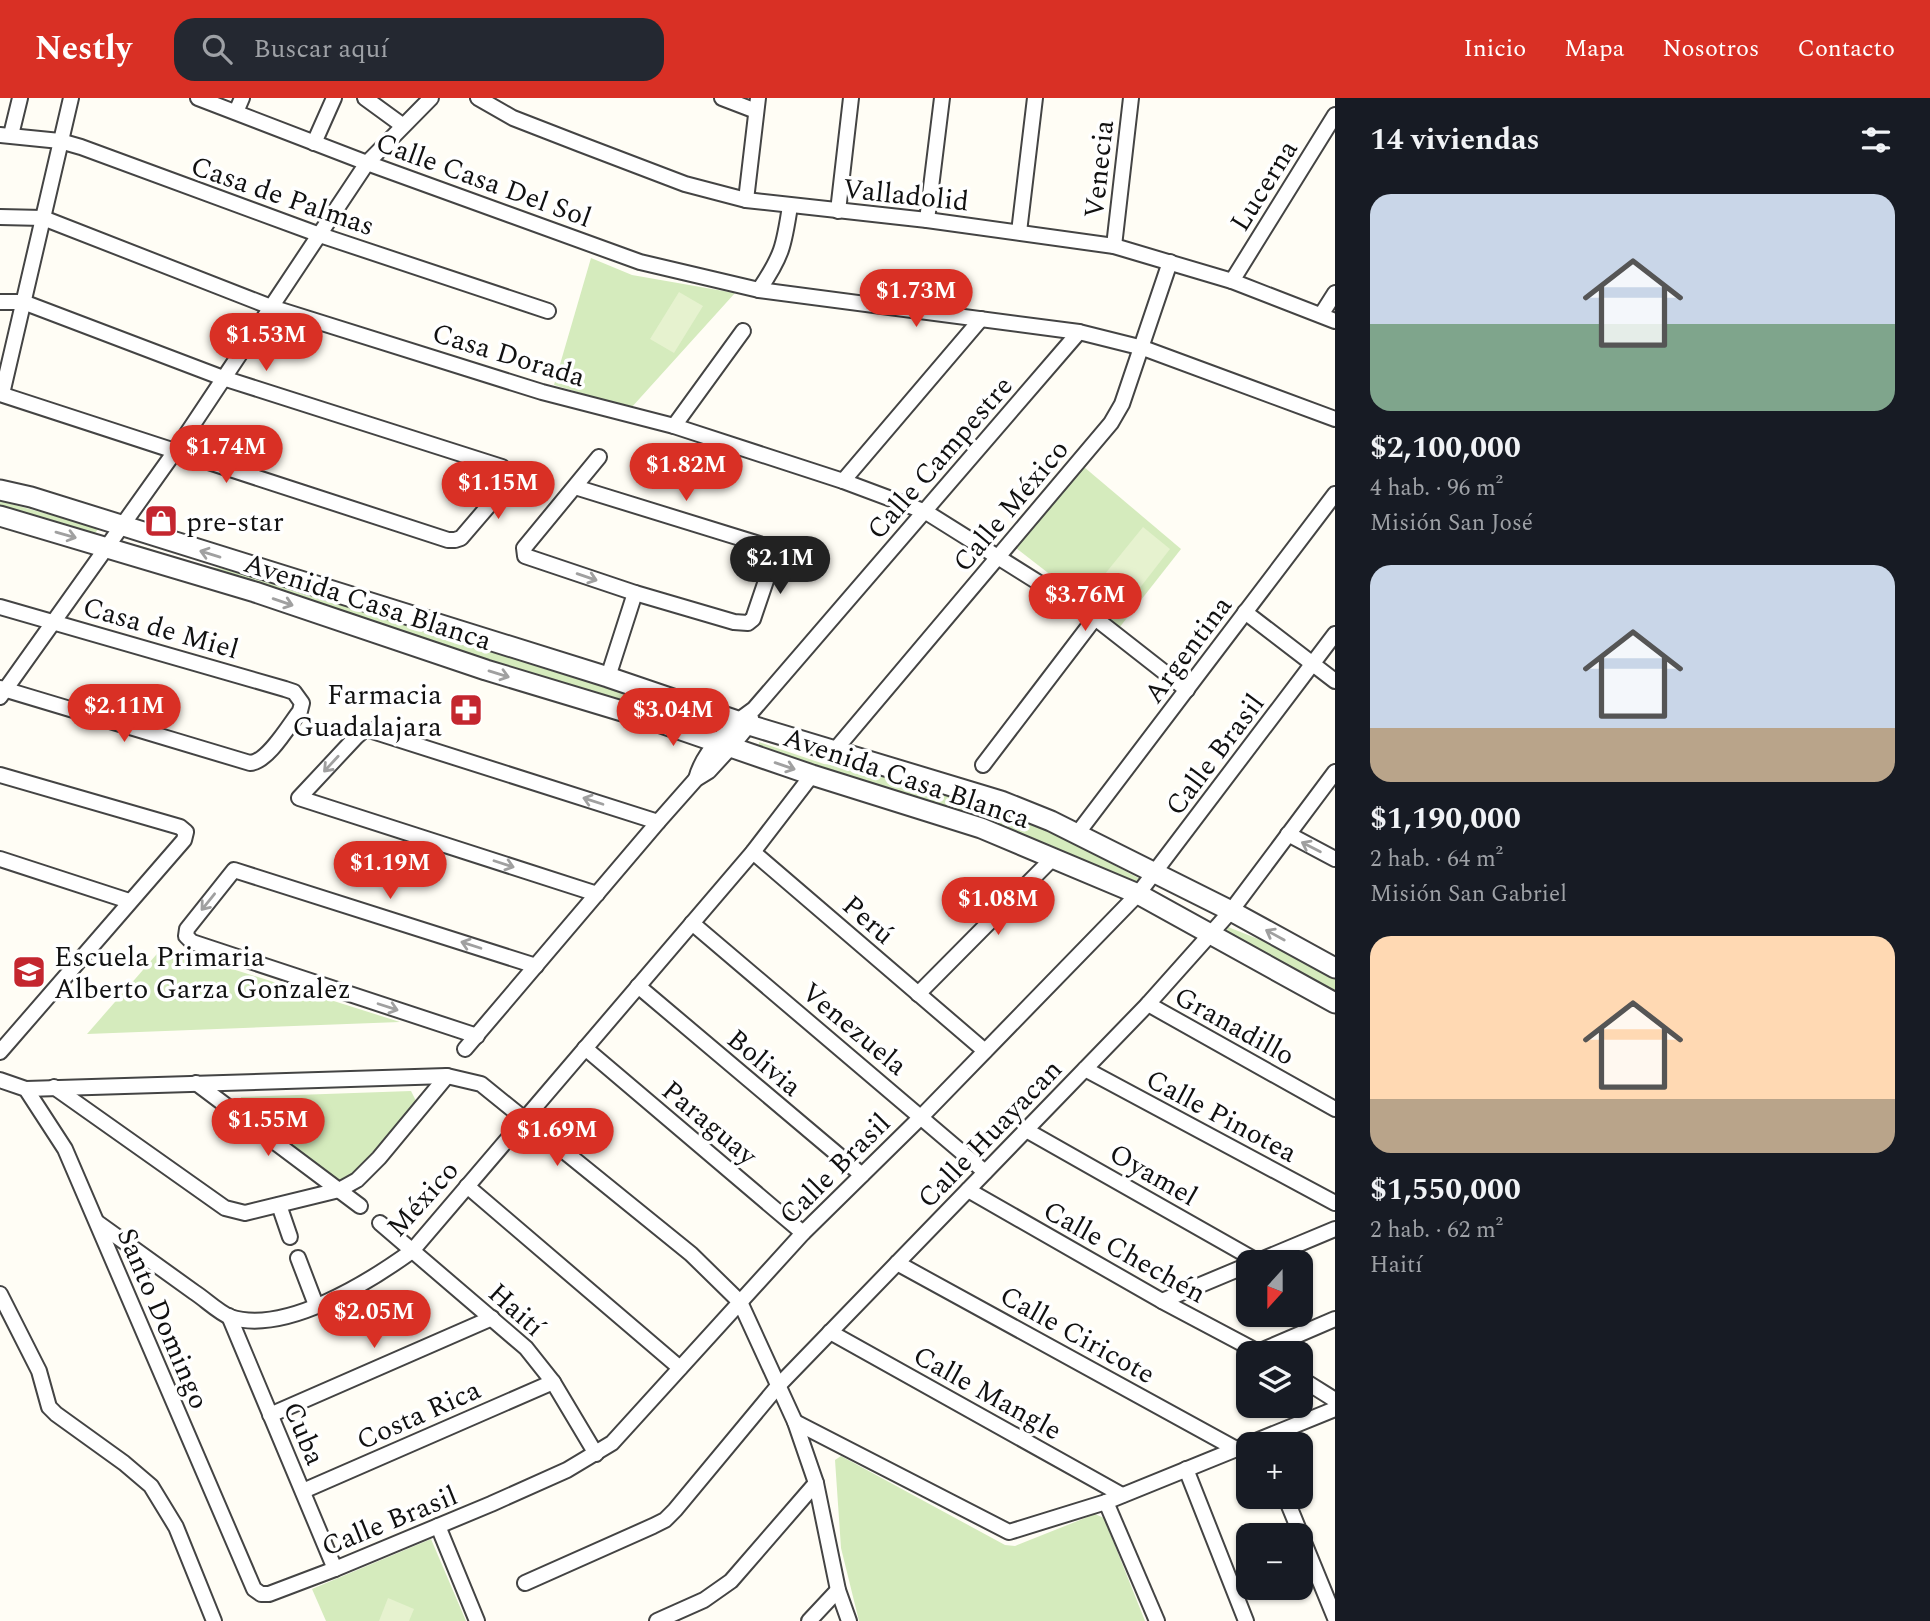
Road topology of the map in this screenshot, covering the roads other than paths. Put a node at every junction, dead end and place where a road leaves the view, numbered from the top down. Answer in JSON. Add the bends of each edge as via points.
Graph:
{"nodes":[{"id":1,"x":20,"y":98,"type":"edge"},
{"id":2,"x":71,"y":98,"type":"edge"},
{"id":3,"x":198,"y":98,"type":"edge"},
{"id":4,"x":334,"y":98,"type":"edge"},
{"id":5,"x":366,"y":98,"type":"edge"},
{"id":6,"x":431,"y":98,"type":"edge"},
{"id":7,"x":478,"y":98,"type":"edge"},
{"id":8,"x":722,"y":98,"type":"edge"},
{"id":9,"x":850,"y":98,"type":"edge"},
{"id":10,"x":942,"y":98,"type":"edge"},
{"id":11,"x":1035,"y":98,"type":"edge"},
{"id":12,"x":1130,"y":98,"type":"edge"},
{"id":13,"x":757,"y":104,"type":"edge"},
{"id":14,"x":239,"y":105,"type":"edge"},
{"id":15,"x":1335,"y":115,"type":"edge"},
{"id":16,"x":402,"y":125,"type":"junction"},
{"id":17,"x":6,"y":135,"type":"edge"},
{"id":18,"x":60,"y":141,"type":"junction"},
{"id":19,"x":314,"y":143,"type":"junction"},
{"id":20,"x":367,"y":163,"type":"junction"},
{"id":21,"x":746,"y":200,"type":"junction"},
{"id":22,"x":790,"y":206,"type":"junction"},
{"id":23,"x":838,"y":211,"type":"junction"},
{"id":24,"x":0,"y":217,"type":"edge"},
{"id":25,"x":43,"y":218,"type":"junction"},
{"id":26,"x":927,"y":220,"type":"junction"},
{"id":27,"x":1019,"y":232,"type":"junction"},
{"id":28,"x":320,"y":235,"type":"junction"},
{"id":29,"x":1114,"y":246,"type":"junction"},
{"id":30,"x":1170,"y":262,"type":"junction"},
{"id":31,"x":1232,"y":281,"type":"junction"},
{"id":32,"x":759,"y":290,"type":"junction"},
{"id":33,"x":1335,"y":293,"type":"edge"},
{"id":34,"x":0,"y":302,"type":"edge"},
{"id":35,"x":23,"y":302,"type":"junction"},
{"id":36,"x":271,"y":307,"type":"junction"},
{"id":37,"x":548,"y":311,"type":"dead end"},
{"id":38,"x":1321,"y":315,"type":"junction"},
{"id":39,"x":981,"y":319,"type":"junction"},
{"id":40,"x":1335,"y":321,"type":"edge"},
{"id":41,"x":743,"y":331,"type":"dead end"},
{"id":42,"x":1079,"y":332,"type":"junction"},
{"id":43,"x":1143,"y":348,"type":"junction"},
{"id":44,"x":223,"y":378,"type":"junction"},
{"id":45,"x":1,"y":394,"type":"edge"},
{"id":46,"x":1335,"y":419,"type":"edge"},
{"id":47,"x":674,"y":426,"type":"junction"},
{"id":48,"x":176,"y":450,"type":"junction"},
{"id":49,"x":599,"y":457,"type":"dead end"},
{"id":50,"x":843,"y":481,"type":"junction"},
{"id":51,"x":575,"y":486,"type":"junction"},
{"id":52,"x":0,"y":490,"type":"edge"},
{"id":53,"x":1335,"y":494,"type":"edge"},
{"id":54,"x":926,"y":512,"type":"junction"},
{"id":55,"x":0,"y":516,"type":"edge"},
{"id":56,"x":122,"y":527,"type":"junction"},
{"id":57,"x":108,"y":547,"type":"junction"},
{"id":58,"x":999,"y":557,"type":"junction"},
{"id":59,"x":635,"y":593,"type":"junction"},
{"id":60,"x":0,"y":607,"type":"edge"},
{"id":61,"x":1245,"y":612,"type":"junction"},
{"id":62,"x":1095,"y":618,"type":"junction"},
{"id":63,"x":54,"y":621,"type":"junction"},
{"id":64,"x":1335,"y":634,"type":"edge"},
{"id":65,"x":1312,"y":664,"type":"junction"},
{"id":66,"x":608,"y":677,"type":"junction"},
{"id":67,"x":1335,"y":681,"type":"edge"},
{"id":68,"x":1186,"y":690,"type":"junction"},
{"id":69,"x":2,"y":692,"type":"edge"},
{"id":70,"x":747,"y":718,"type":"junction"},
{"id":71,"x":724,"y":744,"type":"junction"},
{"id":72,"x":835,"y":750,"type":"junction"},
{"id":73,"x":983,"y":765,"type":"dead end"},
{"id":74,"x":1335,"y":772,"type":"edge"},
{"id":75,"x":0,"y":775,"type":"edge"},
{"id":76,"x":812,"y":775,"type":"junction"},
{"id":77,"x":658,"y":822,"type":"junction"},
{"id":78,"x":1077,"y":834,"type":"junction"},
{"id":79,"x":1288,"y":834,"type":"junction"},
{"id":80,"x":753,"y":852,"type":"junction"},
{"id":81,"x":1054,"y":857,"type":"junction"},
{"id":82,"x":0,"y":859,"type":"edge"},
{"id":83,"x":1335,"y":859,"type":"edge"},
{"id":84,"x":1155,"y":873,"type":"junction"},
{"id":85,"x":597,"y":894,"type":"junction"},
{"id":86,"x":1139,"y":894,"type":"junction"},
{"id":87,"x":129,"y":901,"type":"junction"},
{"id":88,"x":1231,"y":911,"type":"junction"},
{"id":89,"x":692,"y":923,"type":"junction"},
{"id":90,"x":1210,"y":935,"type":"junction"},
{"id":91,"x":536,"y":966,"type":"junction"},
{"id":92,"x":1335,"y":968,"type":"edge"},
{"id":93,"x":638,"y":986,"type":"junction"},
{"id":94,"x":918,"y":994,"type":"junction"},
{"id":95,"x":1335,"y":1003,"type":"edge"},
{"id":96,"x":1148,"y":1004,"type":"junction"},
{"id":97,"x":477,"y":1036,"type":"junction"},
{"id":98,"x":585,"y":1048,"type":"junction"},
{"id":99,"x":465,"y":1049,"type":"dead end"},
{"id":100,"x":985,"y":1051,"type":"junction"},
{"id":101,"x":0,"y":1052,"type":"edge"},
{"id":102,"x":1085,"y":1069,"type":"junction"},
{"id":103,"x":447,"y":1076,"type":"junction"},
{"id":104,"x":0,"y":1080,"type":"edge"},
{"id":105,"x":196,"y":1083,"type":"junction"},
{"id":106,"x":54,"y":1087,"type":"junction"},
{"id":107,"x":26,"y":1088,"type":"junction"},
{"id":108,"x":1335,"y":1109,"type":"edge"},
{"id":109,"x":922,"y":1116,"type":"junction"},
{"id":110,"x":524,"y":1119,"type":"junction"},
{"id":111,"x":1026,"y":1130,"type":"junction"},
{"id":112,"x":985,"y":1172,"type":"junction"},
{"id":113,"x":862,"y":1175,"type":"junction"},
{"id":114,"x":467,"y":1186,"type":"junction"},
{"id":115,"x":339,"y":1189,"type":"junction"},
{"id":116,"x":968,"y":1190,"type":"junction"},
{"id":117,"x":1335,"y":1203,"type":"edge"},
{"id":118,"x":279,"y":1205,"type":"junction"},
{"id":119,"x":360,"y":1206,"type":"dead end"},
{"id":120,"x":97,"y":1222,"type":"junction"},
{"id":121,"x":380,"y":1223,"type":"dead end"},
{"id":122,"x":1335,"y":1229,"type":"edge"},
{"id":123,"x":803,"y":1233,"type":"junction"},
{"id":124,"x":290,"y":1237,"type":"dead end"},
{"id":125,"x":1237,"y":1250,"type":"edge"},
{"id":126,"x":1283,"y":1250,"type":"edge"},
{"id":127,"x":412,"y":1251,"type":"junction"},
{"id":128,"x":298,"y":1258,"type":"dead end"},
{"id":129,"x":897,"y":1263,"type":"junction"},
{"id":130,"x":1236,"y":1270,"type":"edge"},
{"id":131,"x":0,"y":1294,"type":"edge"},
{"id":132,"x":1162,"y":1301,"type":"junction"},
{"id":133,"x":740,"y":1302,"type":"junction"},
{"id":134,"x":317,"y":1305,"type":"junction"},
{"id":135,"x":229,"y":1316,"type":"junction"},
{"id":136,"x":492,"y":1318,"type":"junction"},
{"id":137,"x":1335,"y":1319,"type":"edge"},
{"id":138,"x":830,"y":1332,"type":"junction"},
{"id":139,"x":1238,"y":1341,"type":"edge"},
{"id":140,"x":1284,"y":1341,"type":"edge"},
{"id":141,"x":680,"y":1368,"type":"junction"},
{"id":142,"x":553,"y":1382,"type":"junction"},
{"id":143,"x":778,"y":1385,"type":"junction"},
{"id":144,"x":1313,"y":1386,"type":"edge"},
{"id":145,"x":1335,"y":1400,"type":"edge"},
{"id":146,"x":1335,"y":1409,"type":"edge"},
{"id":147,"x":270,"y":1415,"type":"junction"},
{"id":148,"x":795,"y":1422,"type":"junction"},
{"id":149,"x":1283,"y":1432,"type":"edge"},
{"id":150,"x":1236,"y":1449,"type":"joint"},
{"id":151,"x":596,"y":1454,"type":"junction"},
{"id":152,"x":1186,"y":1469,"type":"junction"},
{"id":153,"x":816,"y":1483,"type":"junction"},
{"id":154,"x":303,"y":1491,"type":"junction"},
{"id":155,"x":1122,"y":1495,"type":"junction"},
{"id":156,"x":1106,"y":1502,"type":"junction"},
{"id":157,"x":1290,"y":1509,"type":"edge"},
{"id":158,"x":438,"y":1526,"type":"junction"},
{"id":159,"x":335,"y":1569,"type":"junction"},
{"id":160,"x":525,"y":1583,"type":"dead end"},
{"id":161,"x":838,"y":1590,"type":"junction"},
{"id":162,"x":261,"y":1594,"type":"joint"},
{"id":163,"x":1335,"y":1618,"type":"edge"},
{"id":164,"x":214,"y":1621,"type":"edge"},
{"id":165,"x":477,"y":1621,"type":"edge"},
{"id":166,"x":657,"y":1621,"type":"edge"},
{"id":167,"x":809,"y":1621,"type":"edge"},
{"id":168,"x":849,"y":1621,"type":"edge"},
{"id":169,"x":1157,"y":1621,"type":"edge"},
{"id":170,"x":1247,"y":1621,"type":"edge"}],
"edges":[{"from":1,"to":17,"type":"street"},
{"from":2,"to":18,"type":"street"},
{"from":3,"to":14,"type":"street","name":"Calle Casa Del Sol"},
{"from":4,"to":19,"type":"street"},
{"from":5,"to":16,"type":"street"},
{"from":6,"to":16,"type":"street"},
{"from":7,"to":21,"type":"street","name":"Valladolid","via":[[569,140],[685,184]]},
{"from":8,"to":13,"type":"street"},
{"from":9,"to":23,"type":"street"},
{"from":10,"to":26,"type":"street"},
{"from":11,"to":27,"type":"street"},
{"from":12,"to":29,"type":"street","name":"Venecia"},
{"from":13,"to":21,"type":"street"},
{"from":14,"to":19,"type":"street","name":"Calle Casa Del Sol"},
{"from":15,"to":31,"type":"street","name":"Lucerna"},
{"from":16,"to":20,"type":"street"},
{"from":17,"to":18,"type":"street","name":"Casa de Palmas"},
{"from":18,"to":25,"type":"street"},
{"from":18,"to":28,"type":"street","name":"Casa de Palmas"},
{"from":19,"to":20,"type":"street","name":"Calle Casa Del Sol"},
{"from":20,"to":28,"type":"street"},
{"from":20,"to":32,"type":"street","name":"Calle Casa Del Sol","via":[[640,262]]},
{"from":21,"to":22,"type":"street","name":"Valladolid"},
{"from":22,"to":23,"type":"street","name":"Valladolid"},
{"from":22,"to":32,"type":"street","via":[[779,260]]},
{"from":23,"to":26,"type":"street","name":"Valladolid"},
{"from":24,"to":25,"type":"street","name":"Casa Dorada"},
{"from":25,"to":35,"type":"street"},
{"from":25,"to":36,"type":"street","name":"Casa Dorada"},
{"from":26,"to":27,"type":"street","name":"Valladolid"},
{"from":27,"to":29,"type":"street","name":"Valladolid"},
{"from":28,"to":36,"type":"street"},
{"from":28,"to":37,"type":"street","name":"Casa de Palmas"},
{"from":29,"to":30,"type":"street","name":"Valladolid"},
{"from":30,"to":31,"type":"street","name":"Valladolid"},
{"from":30,"to":43,"type":"street","name":"Calle México"},
{"from":31,"to":38,"type":"street","name":"Valladolid"},
{"from":32,"to":39,"type":"street","name":"Calle Casa Del Sol"},
{"from":33,"to":38,"type":"street"},
{"from":34,"to":35,"type":"street"},
{"from":35,"to":44,"type":"street"},
{"from":35,"to":45,"type":"street"},
{"from":36,"to":44,"type":"street"},
{"from":36,"to":47,"type":"street","name":"Casa Dorada","via":[[542,392]]},
{"from":38,"to":40,"type":"street","name":"Valladolid"},
{"from":39,"to":42,"type":"street","name":"Calle Casa Del Sol"},
{"from":39,"to":50,"type":"street"},
{"from":41,"to":47,"type":"street"},
{"from":42,"to":43,"type":"street","name":"Calle Casa Del Sol"},
{"from":42,"to":54,"type":"street","name":"Calle Campestre"},
{"from":43,"to":46,"type":"street","name":"Calle Casa Del Sol"},
{"from":43,"to":58,"type":"street","name":"Calle México","via":[[1111,423]]},
{"from":44,"to":48,"type":"street"},
{"from":44,"to":48,"type":"street","via":[[502,467],[510,476],[455,540]]},
{"from":45,"to":48,"type":"street"},
{"from":47,"to":50,"type":"street","name":"Casa Dorada"},
{"from":48,"to":56,"type":"street"},
{"from":49,"to":51,"type":"street"},
{"from":50,"to":54,"type":"street","name":"Casa Dorada"},
{"from":51,"to":59,"type":"street","one_way":true,"via":[[524,548],[524,554]]},
{"from":51,"to":59,"type":"street","via":[[774,552],[756,613],[748,623]]},
{"from":52,"to":56,"type":"street","name":"Avenida Casa Blanca"},
{"from":53,"to":61,"type":"street","name":"Argentina"},
{"from":54,"to":58,"type":"street","name":"Casa Dorada"},
{"from":54,"to":70,"type":"street","name":"Calle Campestre"},
{"from":55,"to":57,"type":"street","name":"Avenida Casa Blanca","one_way":true},
{"from":56,"to":57,"type":"street"},
{"from":66,"to":56,"type":"street","name":"Avenida Casa Blanca","one_way":true},
{"from":57,"to":63,"type":"street"},
{"from":57,"to":71,"type":"street","name":"Avenida Casa Blanca","one_way":true},
{"from":58,"to":62,"type":"street","name":"Casa Dorada"},
{"from":58,"to":72,"type":"street","name":"Calle México"},
{"from":59,"to":66,"type":"street"},
{"from":60,"to":63,"type":"street","name":"Casa de Miel"},
{"from":61,"to":65,"type":"street"},
{"from":61,"to":68,"type":"street","name":"Argentina"},
{"from":62,"to":68,"type":"street","name":"Casa Dorada"},
{"from":62,"to":73,"type":"street"},
{"from":63,"to":69,"type":"street"},
{"from":63,"to":69,"type":"street","name":"Casa de Miel","via":[[294,692],[302,704],[300,711],[255,763]]},
{"from":64,"to":65,"type":"street","name":"Calle Brasil"},
{"from":65,"to":67,"type":"street"},
{"from":65,"to":84,"type":"street","name":"Calle Brasil"},
{"from":66,"to":70,"type":"street","name":"Avenida Casa Blanca"},
{"from":68,"to":78,"type":"street","name":"Argentina"},
{"from":70,"to":71,"type":"street","name":"Calle Campestre"},
{"from":70,"to":72,"type":"street","name":"Avenida Casa Blanca"},
{"from":71,"to":76,"type":"street","name":"Avenida Casa Blanca","one_way":true},
{"from":71,"to":77,"type":"street","name":"Calle Campestre"},
{"from":72,"to":78,"type":"street","name":"Avenida Casa Blanca","via":[[1000,801]]},
{"from":74,"to":79,"type":"street","name":"Calle Huayacan"},
{"from":75,"to":87,"type":"street","via":[[186,832],[184,840]]},
{"from":76,"to":80,"type":"street","name":"México"},
{"from":76,"to":81,"type":"street","name":"Avenida Casa Blanca","via":[[981,828]]},
{"from":77,"to":85,"type":"street","name":"Calle Campestre"},
{"from":77,"to":85,"type":"street","one_way":true,"via":[[363,730],[299,798]]},
{"from":78,"to":84,"type":"street","name":"Avenida Casa Blanca"},
{"from":83,"to":79,"type":"street","one_way":true},
{"from":79,"to":88,"type":"street","name":"Calle Huayacan"},
{"from":80,"to":89,"type":"street","name":"México"},
{"from":80,"to":94,"type":"street","name":"Perú"},
{"from":81,"to":86,"type":"street","name":"Avenida Casa Blanca"},
{"from":81,"to":94,"type":"street"},
{"from":82,"to":87,"type":"street"},
{"from":84,"to":86,"type":"street","name":"Calle Brasil"},
{"from":84,"to":88,"type":"street","name":"Avenida Casa Blanca"},
{"from":85,"to":91,"type":"street","name":"Calle Campestre"},
{"from":86,"to":90,"type":"street","name":"Avenida Casa Blanca"},
{"from":86,"to":100,"type":"street","name":"Calle Brasil"},
{"from":87,"to":101,"type":"street"},
{"from":88,"to":90,"type":"street","name":"Calle Huayacan"},
{"from":92,"to":88,"type":"street","name":"Avenida Casa Blanca","one_way":true},
{"from":89,"to":93,"type":"street","name":"México"},
{"from":89,"to":109,"type":"street","name":"Venezuela"},
{"from":90,"to":95,"type":"street","name":"Avenida Casa Blanca"},
{"from":90,"to":96,"type":"street","name":"Calle Huayacan"},
{"from":91,"to":97,"type":"street","name":"Calle Campestre"},
{"from":91,"to":97,"type":"street","one_way":true,"via":[[234,870],[187,929],[186,936],[198,944]]},
{"from":93,"to":98,"type":"street","name":"México"},
{"from":93,"to":113,"type":"street","name":"Bolivia"},
{"from":94,"to":100,"type":"street","name":"Perú"},
{"from":96,"to":102,"type":"street","name":"Calle Huayacan"},
{"from":96,"to":108,"type":"street","name":"Granadillo"},
{"from":97,"to":99,"type":"street","name":"Calle Campestre"},
{"from":98,"to":110,"type":"street","name":"México"},
{"from":98,"to":123,"type":"street","name":"Paraguay"},
{"from":100,"to":109,"type":"street","name":"Calle Brasil"},
{"from":102,"to":111,"type":"street","name":"Calle Huayacan"},
{"from":102,"to":117,"type":"street","name":"Calle Pinotea"},
{"from":103,"to":105,"type":"street"},
{"from":103,"to":110,"type":"street","via":[[481,1084]]},
{"from":103,"to":115,"type":"street","via":[[367,1171]]},
{"from":104,"to":107,"type":"street"},
{"from":105,"to":106,"type":"street"},
{"from":105,"to":115,"type":"street"},
{"from":106,"to":107,"type":"street"},
{"from":106,"to":118,"type":"street","via":[[225,1208],[245,1213]]},
{"from":107,"to":120,"type":"street","name":"Santo Domingo","via":[[60,1140]]},
{"from":109,"to":112,"type":"street","name":"Venezuela"},
{"from":109,"to":113,"type":"street","name":"Calle Brasil"},
{"from":110,"to":114,"type":"street","name":"México"},
{"from":110,"to":133,"type":"street","via":[[691,1254]]},
{"from":111,"to":112,"type":"street","name":"Calle Huayacan"},
{"from":111,"to":125,"type":"street","name":"Oyamel"},
{"from":112,"to":116,"type":"street","name":"Calle Huayacan"},
{"from":113,"to":123,"type":"street","name":"Calle Brasil"},
{"from":114,"to":127,"type":"street","name":"México"},
{"from":114,"to":141,"type":"street"},
{"from":115,"to":118,"type":"street"},
{"from":115,"to":119,"type":"street"},
{"from":116,"to":129,"type":"street","name":"Calle Huayacan"},
{"from":116,"to":132,"type":"street","name":"Calle Chechén"},
{"from":118,"to":124,"type":"street"},
{"from":120,"to":135,"type":"street"},
{"from":120,"to":162,"type":"street","name":"Santo Domingo","via":[[254,1589]]},
{"from":121,"to":127,"type":"street","name":"Haití"},
{"from":122,"to":126,"type":"street"},
{"from":123,"to":133,"type":"street","name":"Calle Brasil"},
{"from":127,"to":134,"type":"street","name":"México"},
{"from":127,"to":136,"type":"street","name":"Haití"},
{"from":128,"to":134,"type":"street"},
{"from":129,"to":138,"type":"street","name":"Calle Huayacan"},
{"from":129,"to":150,"type":"street","name":"Calle Ciricote"},
{"from":130,"to":132,"type":"street"},
{"from":131,"to":164,"type":"street","via":[[39,1371],[49,1407],[136,1472],[167,1508]]},
{"from":132,"to":139,"type":"street","name":"Calle Chechén"},
{"from":133,"to":141,"type":"street","name":"Calle Brasil"},
{"from":133,"to":143,"type":"street"},
{"from":134,"to":135,"type":"street","name":"México","via":[[275,1319]]},
{"from":135,"to":147,"type":"street","name":"Cuba"},
{"from":136,"to":142,"type":"street","name":"Haití","via":[[526,1348]]},
{"from":136,"to":147,"type":"street"},
{"from":137,"to":140,"type":"street"},
{"from":138,"to":143,"type":"street","name":"Calle Huayacan"},
{"from":138,"to":155,"type":"street","name":"Calle Mangle"},
{"from":141,"to":151,"type":"street","name":"Calle Brasil","via":[[612,1443]]},
{"from":142,"to":151,"type":"street","name":"Haití"},
{"from":142,"to":154,"type":"street","name":"Costa Rica"},
{"from":143,"to":148,"type":"street"},
{"from":143,"to":160,"type":"street","name":"Calle Huayacan","via":[[665,1520]]},
{"from":144,"to":145,"type":"street"},
{"from":146,"to":149,"type":"street"},
{"from":147,"to":154,"type":"street","name":"Cuba"},
{"from":148,"to":153,"type":"street"},
{"from":148,"to":156,"type":"street","via":[[1005,1532]]},
{"from":150,"to":152,"type":"street"},
{"from":151,"to":158,"type":"street","name":"Calle Brasil"},
{"from":152,"to":155,"type":"street"},
{"from":152,"to":170,"type":"street"},
{"from":153,"to":161,"type":"street"},
{"from":153,"to":166,"type":"street","via":[[731,1581],[704,1600]]},
{"from":154,"to":159,"type":"street","name":"Cuba"},
{"from":155,"to":156,"type":"street"},
{"from":156,"to":169,"type":"street"},
{"from":157,"to":163,"type":"street"},
{"from":158,"to":159,"type":"street","name":"Calle Brasil"},
{"from":158,"to":165,"type":"street"},
{"from":159,"to":162,"type":"street","name":"Calle Brasil"},
{"from":161,"to":167,"type":"street"},
{"from":161,"to":168,"type":"street"}]}
